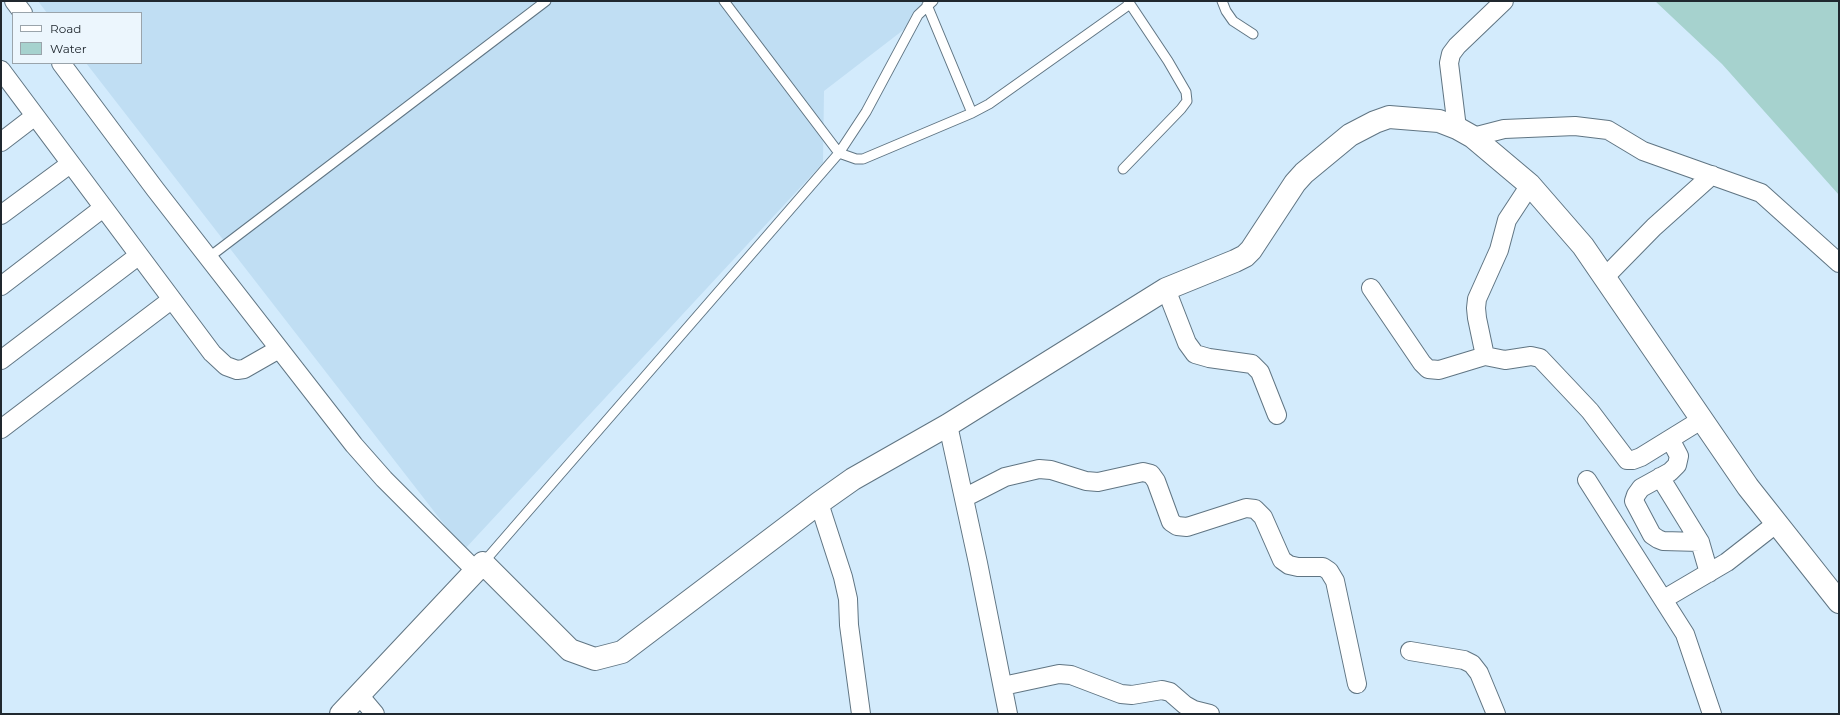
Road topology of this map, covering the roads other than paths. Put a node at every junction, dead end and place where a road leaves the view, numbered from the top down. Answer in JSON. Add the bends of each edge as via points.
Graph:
{"nodes":[{"id":1,"x":14,"y":1,"type":"edge"},
{"id":2,"x":546,"y":1,"type":"edge"},
{"id":3,"x":724,"y":1,"type":"edge"},
{"id":4,"x":1222,"y":1,"type":"edge"},
{"id":5,"x":1504,"y":1,"type":"edge"},
{"id":6,"x":930,"y":3,"type":"edge"},
{"id":7,"x":1129,"y":3,"type":"edge"},
{"id":8,"x":22,"y":12,"type":"edge"},
{"id":9,"x":1253,"y":34,"type":"dead end"},
{"id":10,"x":62,"y":64,"type":"edge"},
{"id":11,"x":1,"y":70,"type":"edge"},
{"id":12,"x":972,"y":113,"type":"junction"},
{"id":13,"x":35,"y":116,"type":"junction"},
{"id":14,"x":1465,"y":132,"type":"junction"},
{"id":15,"x":1,"y":142,"type":"edge"},
{"id":16,"x":838,"y":153,"type":"junction"},
{"id":17,"x":70,"y":164,"type":"junction"},
{"id":18,"x":1123,"y":169,"type":"dead end"},
{"id":19,"x":1712,"y":175,"type":"junction"},
{"id":20,"x":1530,"y":185,"type":"junction"},
{"id":21,"x":103,"y":208,"type":"junction"},
{"id":22,"x":1,"y":216,"type":"edge"},
{"id":23,"x":138,"y":256,"type":"junction"},
{"id":24,"x":208,"y":258,"type":"junction"},
{"id":25,"x":1839,"y":263,"type":"edge"},
{"id":26,"x":1605,"y":277,"type":"junction"},
{"id":27,"x":1,"y":286,"type":"edge"},
{"id":28,"x":1371,"y":288,"type":"dead end"},
{"id":29,"x":1166,"y":289,"type":"junction"},
{"id":30,"x":171,"y":300,"type":"junction"},
{"id":31,"x":279,"y":349,"type":"junction"},
{"id":32,"x":1485,"y":356,"type":"junction"},
{"id":33,"x":1,"y":360,"type":"edge"},
{"id":34,"x":1278,"y":415,"type":"dead end"},
{"id":35,"x":1701,"y":420,"type":"junction"},
{"id":36,"x":948,"y":425,"type":"junction"},
{"id":37,"x":2,"y":426,"type":"edge"},
{"id":38,"x":1670,"y":439,"type":"junction"},
{"id":39,"x":1660,"y":477,"type":"junction"},
{"id":40,"x":1586,"y":480,"type":"dead end"},
{"id":41,"x":964,"y":498,"type":"junction"},
{"id":42,"x":819,"y":503,"type":"junction"},
{"id":43,"x":1777,"y":523,"type":"junction"},
{"id":44,"x":1700,"y":542,"type":"junction"},
{"id":45,"x":480,"y":567,"type":"junction"},
{"id":46,"x":1710,"y":573,"type":"junction"},
{"id":47,"x":1664,"y":599,"type":"junction"},
{"id":48,"x":1839,"y":602,"type":"edge"},
{"id":49,"x":1410,"y":651,"type":"dead end"},
{"id":50,"x":1357,"y":684,"type":"dead end"},
{"id":51,"x":1003,"y":686,"type":"junction"},
{"id":52,"x":359,"y":695,"type":"junction"},
{"id":53,"x":341,"y":714,"type":"edge"},
{"id":54,"x":375,"y":714,"type":"edge"},
{"id":55,"x":862,"y":714,"type":"edge"},
{"id":56,"x":1008,"y":714,"type":"edge"},
{"id":57,"x":1210,"y":714,"type":"edge"},
{"id":58,"x":1496,"y":714,"type":"edge"},
{"id":59,"x":1712,"y":714,"type":"edge"}],
"edges":[{"from":1,"to":8,"type":"street"},
{"from":2,"to":24,"type":"lane"},
{"from":3,"to":16,"type":"lane"},
{"from":4,"to":9,"type":"lane","via":[[1233,20]]},
{"from":5,"to":14,"type":"street","via":[[1451,54],[1449,63]]},
{"from":6,"to":12,"type":"lane"},
{"from":6,"to":16,"type":"lane","via":[[918,14],[866,112]]},
{"from":7,"to":12,"type":"lane","via":[[989,104]]},
{"from":7,"to":18,"type":"lane","via":[[1186,92],[1187,101]]},
{"from":10,"to":24,"type":"street"},
{"from":11,"to":13,"type":"street"},
{"from":12,"to":16,"type":"lane","via":[[863,159]]},
{"from":13,"to":15,"type":"street"},
{"from":13,"to":17,"type":"street"},
{"from":14,"to":19,"type":"street","via":[[1575,126],[1599,128],[1616,134],[1642,151]]},
{"from":14,"to":20,"type":"street"},
{"from":14,"to":29,"type":"street","via":[[1439,121],[1389,117],[1350,135],[1295,183],[1245,256]]},
{"from":16,"to":45,"type":"lane"},
{"from":17,"to":21,"type":"street"},
{"from":17,"to":22,"type":"street"},
{"from":19,"to":25,"type":"street","via":[[1766,197]]},
{"from":19,"to":26,"type":"street","via":[[1654,227]]},
{"from":20,"to":26,"type":"street","via":[[1583,246]]},
{"from":20,"to":32,"type":"street","via":[[1507,220],[1499,250],[1478,299],[1477,318]]},
{"from":21,"to":23,"type":"street"},
{"from":21,"to":27,"type":"street"},
{"from":23,"to":30,"type":"street"},
{"from":23,"to":33,"type":"street"},
{"from":24,"to":31,"type":"street"},
{"from":26,"to":35,"type":"street"},
{"from":28,"to":32,"type":"street","via":[[1428,369],[1438,370]]},
{"from":29,"to":34,"type":"street","via":[[1187,343],[1195,354],[1252,364],[1260,372]]},
{"from":29,"to":36,"type":"street"},
{"from":30,"to":31,"type":"street","via":[[212,353],[226,366],[237,370],[244,369]]},
{"from":30,"to":37,"type":"street"},
{"from":31,"to":45,"type":"street","via":[[354,446],[384,479]]},
{"from":32,"to":38,"type":"street","via":[[1505,360],[1531,356],[1540,358],[1590,411],[1627,460],[1641,457]]},
{"from":35,"to":38,"type":"street"},
{"from":35,"to":43,"type":"street","via":[[1750,491]]},
{"from":36,"to":41,"type":"street"},
{"from":36,"to":42,"type":"street","via":[[853,479]]},
{"from":38,"to":39,"type":"street","via":[[1679,456],[1677,465]]},
{"from":39,"to":44,"type":"street"},
{"from":39,"to":44,"type":"street","via":[[1641,488],[1634,501],[1652,535],[1663,541]]},
{"from":40,"to":47,"type":"street"},
{"from":41,"to":50,"type":"street","via":[[1005,478],[1038,469],[1098,482],[1143,472],[1150,474],[1156,481],[1171,522],[1177,526],[1187,527],[1246,508],[1255,509],[1263,517],[1282,560],[1289,565],[1323,568],[1329,571],[1334,581]]},
{"from":41,"to":51,"type":"street"},
{"from":42,"to":45,"type":"street","via":[[622,652],[596,659],[570,650]]},
{"from":42,"to":55,"type":"street","via":[[848,599],[849,625]]},
{"from":43,"to":46,"type":"street"},
{"from":43,"to":48,"type":"street"},
{"from":44,"to":46,"type":"street"},
{"from":45,"to":52,"type":"street"},
{"from":46,"to":47,"type":"street"},
{"from":47,"to":59,"type":"street","via":[[1685,634]]},
{"from":49,"to":58,"type":"street","via":[[1464,660],[1472,664],[1479,673]]},
{"from":51,"to":56,"type":"street"},
{"from":51,"to":57,"type":"street","via":[[1059,674],[1071,675],[1121,694],[1132,695],[1162,690],[1170,692],[1194,710]]},
{"from":52,"to":53,"type":"street"},
{"from":52,"to":54,"type":"street"}]}
